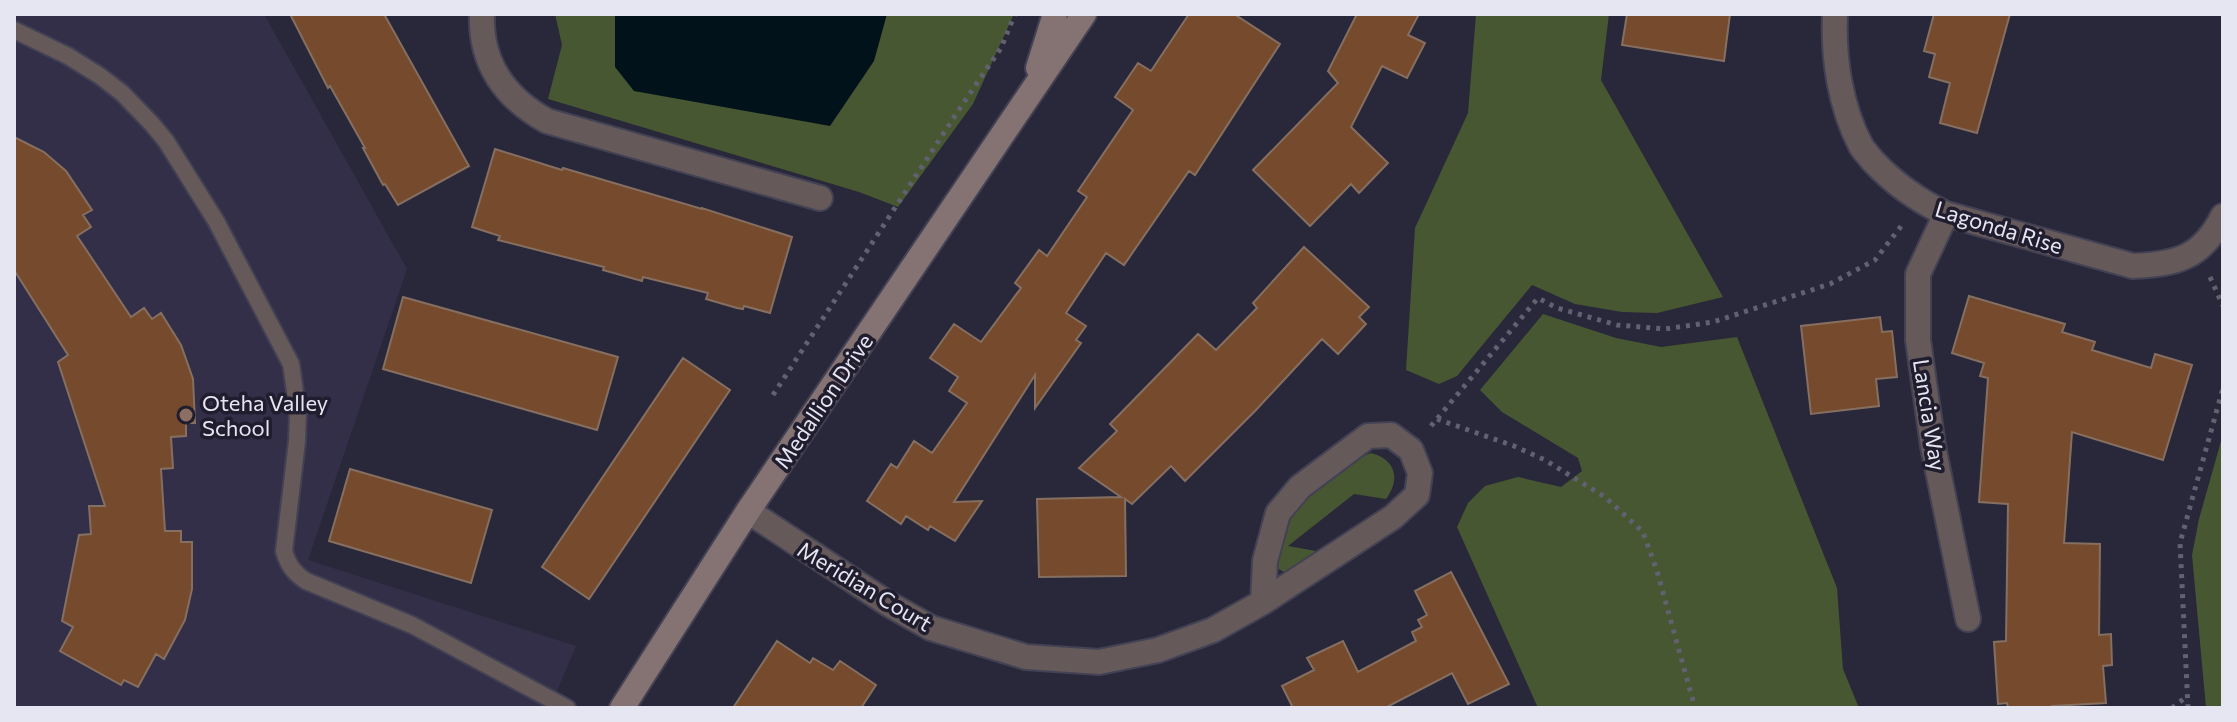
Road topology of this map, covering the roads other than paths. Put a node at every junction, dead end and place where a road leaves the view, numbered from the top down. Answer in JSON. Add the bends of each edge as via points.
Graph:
{"nodes":[{"id":1,"x":482,"y":14,"type":"edge"},
{"id":2,"x":1055,"y":14,"type":"edge"},
{"id":3,"x":1084,"y":14,"type":"edge"},
{"id":4,"x":1835,"y":14,"type":"edge"},
{"id":5,"x":14,"y":30,"type":"edge"},
{"id":6,"x":1028,"y":97,"type":"junction"},
{"id":7,"x":820,"y":198,"type":"dead end"},
{"id":8,"x":1946,"y":214,"type":"junction"},
{"id":9,"x":2223,"y":216,"type":"edge"},
{"id":10,"x":748,"y":511,"type":"junction"},
{"id":11,"x":1263,"y":602,"type":"junction"},
{"id":12,"x":1968,"y":619,"type":"dead end"},
{"id":13,"x":567,"y":708,"type":"edge"},
{"id":14,"x":622,"y":708,"type":"edge"}],
"edges":[{"from":1,"to":7,"type":"street","via":[[488,61],[515,99],[547,121]]},
{"from":2,"to":6,"type":"street","name":"Medallion Drive"},
{"from":3,"to":6,"type":"street","name":"Medallion Drive"},
{"from":4,"to":8,"type":"street","name":"Lagonda Rise","via":[[1839,82],[1862,148],[1888,178],[1919,202]]},
{"from":5,"to":13,"type":"lane","via":[[100,76],[152,124],[216,221],[291,364],[297,441],[284,551],[292,570],[306,581],[412,625]]},
{"from":6,"to":10,"type":"street","name":"Medallion Drive"},
{"from":8,"to":9,"type":"street","name":"Lagonda Rise","via":[[2133,266],[2164,264],[2195,252]]},
{"from":8,"to":12,"type":"street","name":"Lancia Way","via":[[1918,274],[1918,340]]},
{"from":10,"to":11,"type":"street","name":"Meridian Court","via":[[931,628],[1026,657],[1099,662],[1158,650],[1213,630]]},
{"from":10,"to":14,"type":"street","name":"Medallion Drive"},
{"from":11,"to":11,"type":"street","name":"Meridian Court","via":[[1265,561],[1278,513],[1300,487],[1368,436],[1391,435],[1411,450],[1420,473],[1417,495],[1393,517]]}]}
